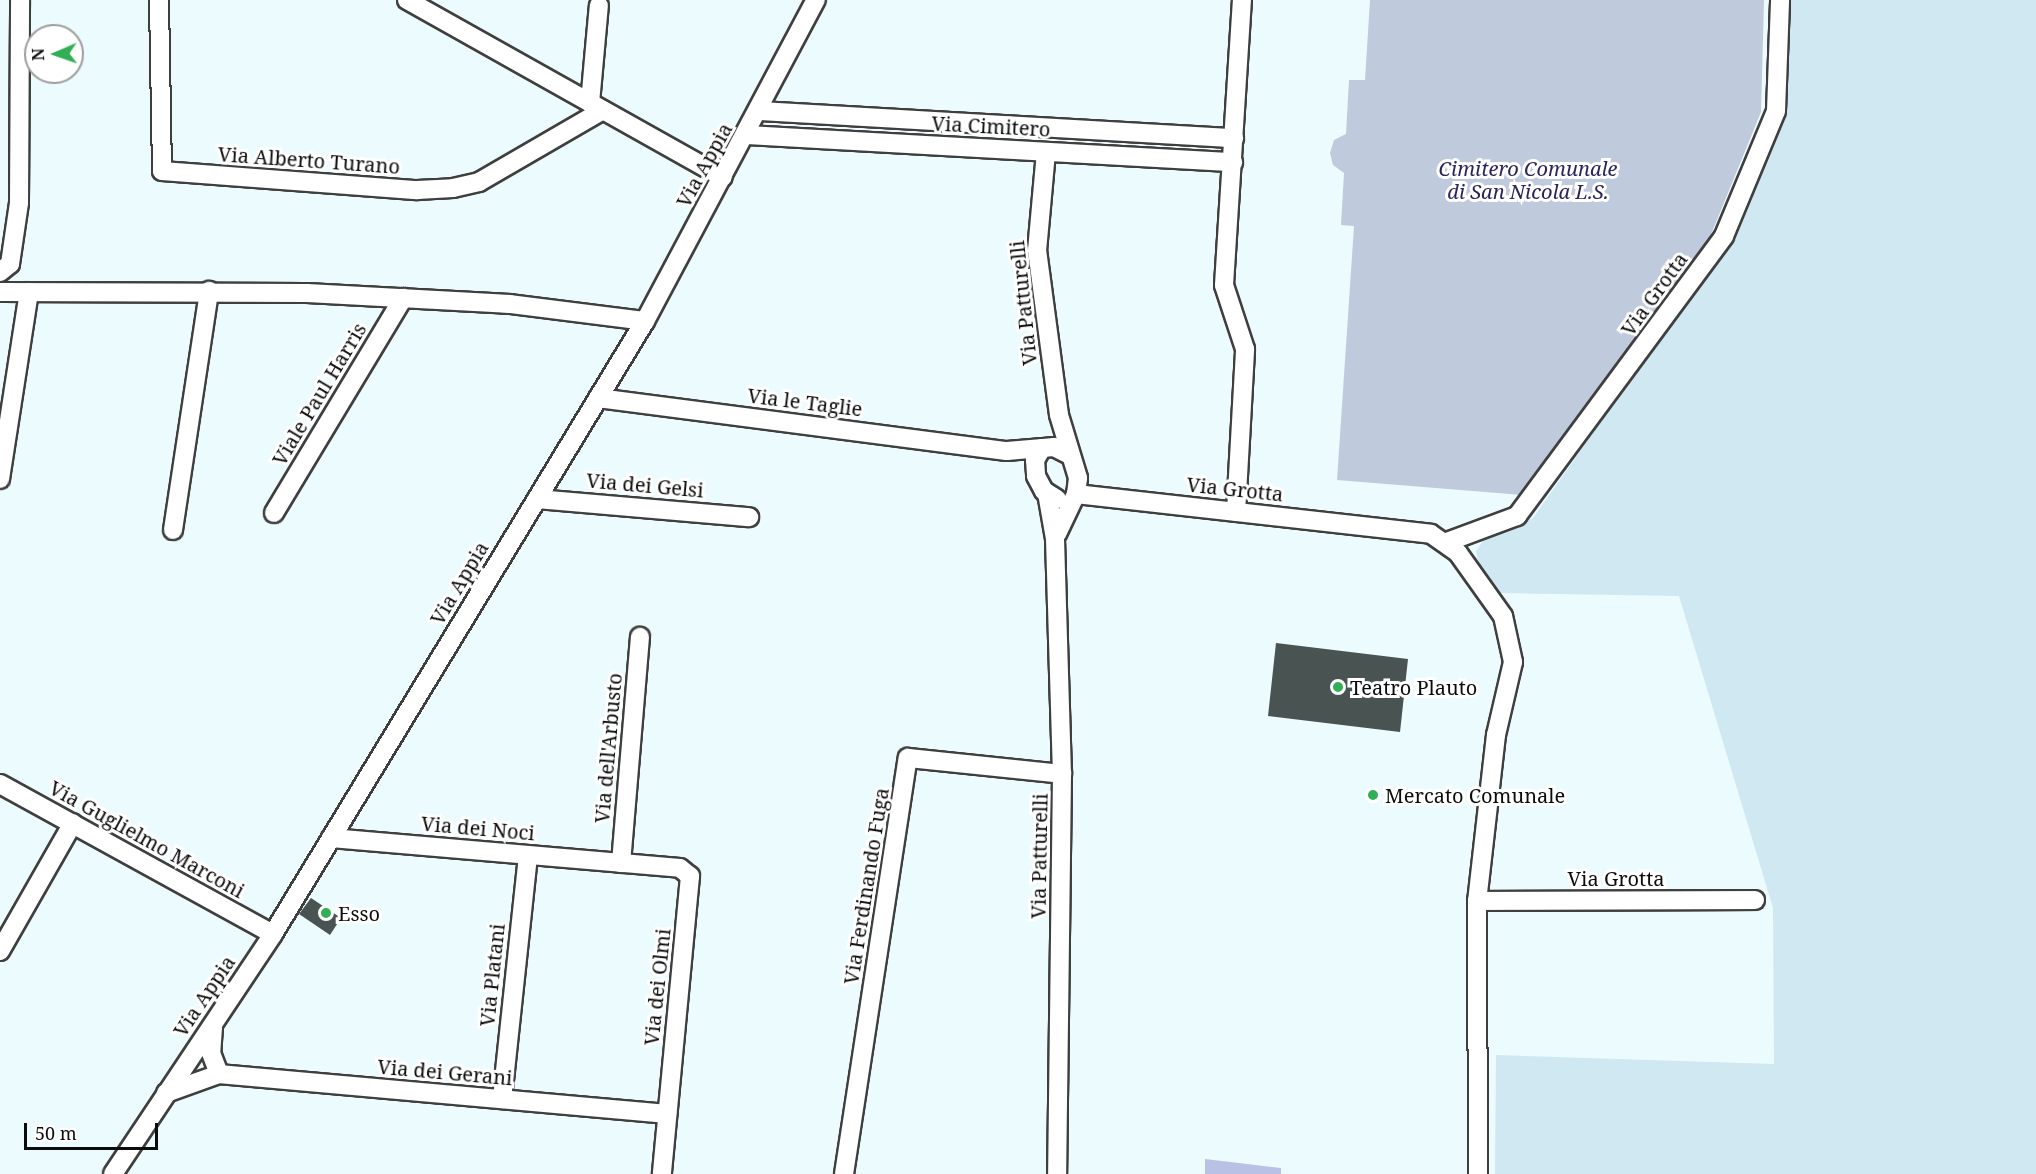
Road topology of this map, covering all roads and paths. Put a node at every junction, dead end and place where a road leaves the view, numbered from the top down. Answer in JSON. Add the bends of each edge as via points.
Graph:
{"nodes":[{"id":1,"x":20,"y":0,"type":"edge"},
{"id":2,"x":159,"y":0,"type":"edge"},
{"id":3,"x":407,"y":0,"type":"edge"},
{"id":4,"x":816,"y":0,"type":"edge"},
{"id":5,"x":1242,"y":0,"type":"edge"},
{"id":6,"x":1780,"y":0,"type":"edge"},
{"id":7,"x":599,"y":5,"type":"dead end"},
{"id":8,"x":597,"y":106,"type":"junction"},
{"id":9,"x":760,"y":111,"type":"junction"},
{"id":10,"x":747,"y":135,"type":"junction"},
{"id":11,"x":1234,"y":138,"type":"junction"},
{"id":12,"x":1046,"y":152,"type":"junction"},
{"id":13,"x":1233,"y":162,"type":"junction"},
{"id":14,"x":723,"y":177,"type":"junction"},
{"id":15,"x":0,"y":272,"type":"edge"},
{"id":16,"x":209,"y":291,"type":"junction"},
{"id":17,"x":0,"y":292,"type":"edge"},
{"id":18,"x":29,"y":292,"type":"junction"},
{"id":19,"x":403,"y":298,"type":"junction"},
{"id":20,"x":645,"y":321,"type":"junction"},
{"id":21,"x":597,"y":398,"type":"junction"},
{"id":22,"x":1059,"y":415,"type":"junction"},
{"id":23,"x":1045,"y":447,"type":"junction"},
{"id":24,"x":1007,"y":451,"type":"junction"},
{"id":25,"x":1068,"y":454,"type":"junction"},
{"id":26,"x":1035,"y":467,"type":"junction"},
{"id":27,"x":0,"y":479,"type":"edge"},
{"id":28,"x":1075,"y":490,"type":"junction"},
{"id":29,"x":1047,"y":493,"type":"junction"},
{"id":30,"x":537,"y":499,"type":"junction"},
{"id":31,"x":1236,"y":512,"type":"junction"},
{"id":32,"x":274,"y":513,"type":"dead end"},
{"id":33,"x":749,"y":517,"type":"dead end"},
{"id":34,"x":172,"y":530,"type":"dead end"},
{"id":35,"x":1055,"y":538,"type":"junction"},
{"id":36,"x":1447,"y":542,"type":"junction"},
{"id":37,"x":640,"y":637,"type":"dead end"},
{"id":38,"x":1062,"y":774,"type":"junction"},
{"id":39,"x":0,"y":784,"type":"edge"},
{"id":40,"x":73,"y":823,"type":"junction"},
{"id":41,"x":331,"y":838,"type":"junction"},
{"id":42,"x":528,"y":855,"type":"junction"},
{"id":43,"x":621,"y":863,"type":"junction"},
{"id":44,"x":1477,"y":900,"type":"junction"},
{"id":45,"x":1755,"y":900,"type":"dead end"},
{"id":46,"x":273,"y":934,"type":"junction"},
{"id":47,"x":0,"y":951,"type":"edge"},
{"id":48,"x":214,"y":1022,"type":"junction"},
{"id":49,"x":219,"y":1074,"type":"junction"},
{"id":50,"x":166,"y":1093,"type":"junction"},
{"id":51,"x":502,"y":1099,"type":"junction"},
{"id":52,"x":667,"y":1114,"type":"junction"},
{"id":53,"x":113,"y":1174,"type":"edge"},
{"id":54,"x":662,"y":1174,"type":"edge"},
{"id":55,"x":844,"y":1174,"type":"edge"},
{"id":56,"x":1057,"y":1174,"type":"edge"},
{"id":57,"x":1478,"y":1174,"type":"edge"}],
"edges":[{"from":1,"to":15,"type":"street","via":[[20,203],[10,264]]},
{"from":2,"to":8,"type":"street","name":"Via Alberto Turano","via":[[162,171],[417,190],[453,188],[479,182]]},
{"from":3,"to":8,"type":"street"},
{"from":4,"to":9,"type":"street","name":"Via Appia"},
{"from":5,"to":11,"type":"street"},
{"from":6,"to":36,"type":"street","name":"Via Grotta","via":[[1776,111],[1724,236],[1516,516]]},
{"from":7,"to":8,"type":"street"},
{"from":8,"to":14,"type":"street"},
{"from":9,"to":10,"type":"street","name":"Via Appia"},
{"from":9,"to":11,"type":"street","name":"Via Cimitero"},
{"from":10,"to":12,"type":"street","name":"Via Cimitero"},
{"from":10,"to":14,"type":"street","name":"Via Appia"},
{"from":11,"to":13,"type":"street"},
{"from":12,"to":13,"type":"street","name":"Via Cimitero"},
{"from":12,"to":22,"type":"street","name":"Via Patturelli","via":[[1037,250]]},
{"from":13,"to":31,"type":"street","via":[[1224,285],[1245,349]]},
{"from":14,"to":20,"type":"street","name":"Via Appia"},
{"from":16,"to":18,"type":"street","name":"Viale Paul Harris"},
{"from":16,"to":19,"type":"street","name":"Viale Paul Harris"},
{"from":16,"to":34,"type":"street"},
{"from":17,"to":18,"type":"street","name":"Viale Paul Harris"},
{"from":18,"to":27,"type":"street"},
{"from":19,"to":20,"type":"street","name":"Viale Paul Harris","via":[[510,304]]},
{"from":19,"to":32,"type":"street","name":"Viale Paul Harris"},
{"from":20,"to":21,"type":"street","name":"Via Appia"},
{"from":21,"to":24,"type":"street","name":"Via le Taglie"},
{"from":21,"to":30,"type":"street","name":"Via Appia"},
{"from":22,"to":23,"type":"street","name":"Via Patturelli"},
{"from":22,"to":25,"type":"street","name":"Via Patturelli"},
{"from":23,"to":24,"type":"street","name":"Via le Taglie"},
{"from":23,"to":25,"type":"street"},
{"from":23,"to":26,"type":"street","name":"Via Patturelli"},
{"from":24,"to":26,"type":"street","name":"Via le Taglie"},
{"from":25,"to":28,"type":"street","name":"Via Patturelli"},
{"from":26,"to":29,"type":"street","name":"Via Patturelli","via":[[1039,484]]},
{"from":28,"to":29,"type":"street","via":[[1059,500]]},
{"from":28,"to":31,"type":"street","name":"Via Grotta"},
{"from":28,"to":35,"type":"street","name":"Via Patturelli"},
{"from":29,"to":35,"type":"street","name":"Via Patturelli"},
{"from":30,"to":33,"type":"street","name":"Via dei Gelsi"},
{"from":30,"to":41,"type":"street","name":"Via Appia"},
{"from":31,"to":36,"type":"street","name":"Via Grotta","via":[[1411,530]]},
{"from":35,"to":38,"type":"street","name":"Via Patturelli"},
{"from":36,"to":44,"type":"street","via":[[1494,600],[1513,648],[1510,680],[1496,735]]},
{"from":37,"to":43,"type":"street","name":"Via dell'Arbusto"},
{"from":38,"to":55,"type":"street","name":"Via Ferdinando Fuga","via":[[908,758]]},
{"from":38,"to":56,"type":"street","name":"Via Patturelli"},
{"from":39,"to":40,"type":"street","name":"Via Guglielmo Marconi"},
{"from":40,"to":46,"type":"street","name":"Via Guglielmo Marconi"},
{"from":40,"to":47,"type":"street"},
{"from":41,"to":42,"type":"street","name":"Via dei Noci"},
{"from":41,"to":46,"type":"street","name":"Via Appia"},
{"from":42,"to":43,"type":"street","name":"Via dei Noci"},
{"from":42,"to":51,"type":"street","name":"Via Platani"},
{"from":43,"to":52,"type":"street","name":"Via dei Olmi","via":[[680,868],[690,876]]},
{"from":44,"to":45,"type":"street","name":"Via Grotta"},
{"from":44,"to":57,"type":"street"},
{"from":46,"to":48,"type":"street","name":"Via Appia"},
{"from":48,"to":49,"type":"street","via":[[211,1053]]},
{"from":48,"to":50,"type":"street","name":"Via Appia"},
{"from":49,"to":50,"type":"street","name":"Via dei Gerani"},
{"from":49,"to":51,"type":"street","name":"Via dei Gerani"},
{"from":50,"to":53,"type":"street","name":"Via Appia"},
{"from":51,"to":52,"type":"street","name":"Via dei Gerani"},
{"from":52,"to":54,"type":"street","name":"Via dei Olmi"}]}
